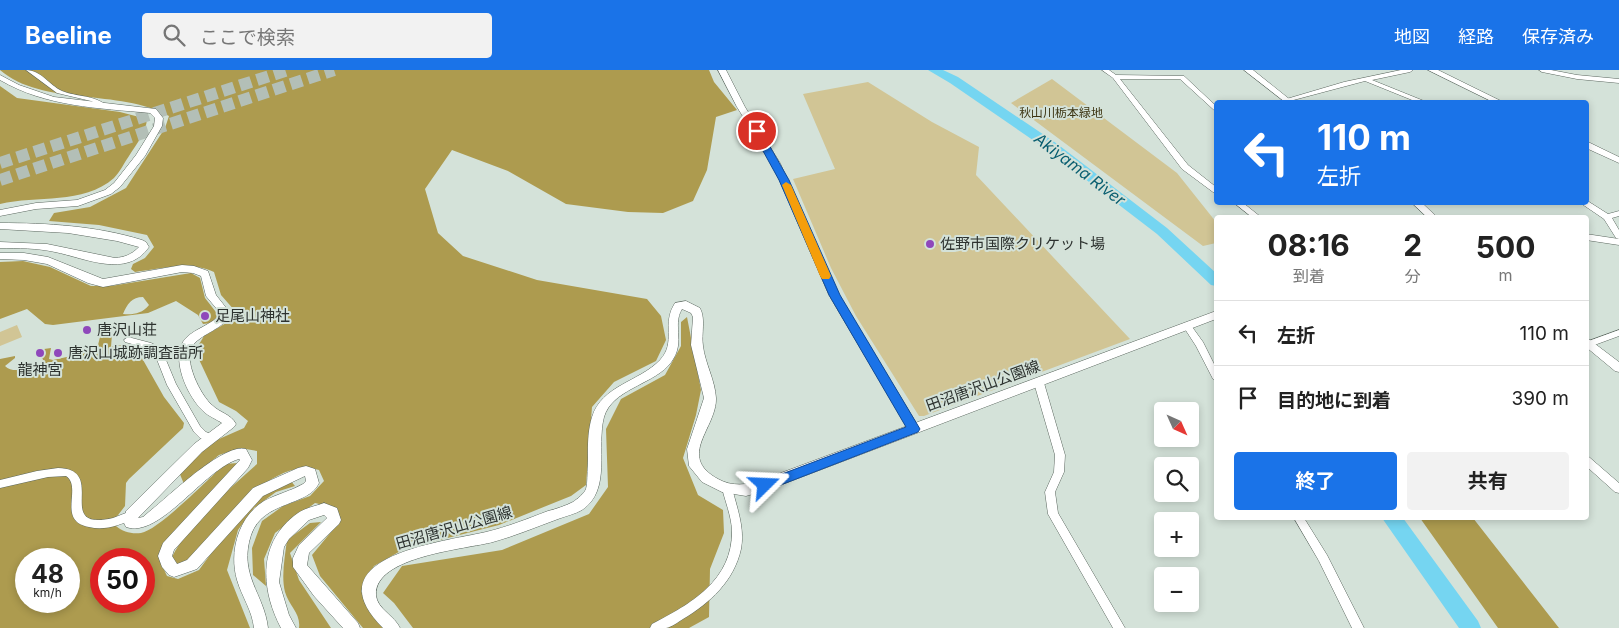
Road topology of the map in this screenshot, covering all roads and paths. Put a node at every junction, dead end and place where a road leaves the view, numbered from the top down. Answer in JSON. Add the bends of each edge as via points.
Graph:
{"nodes":[{"id":1,"x":29,"y":70,"type":"edge"},
{"id":2,"x":722,"y":70,"type":"edge"},
{"id":3,"x":1106,"y":70,"type":"edge"},
{"id":4,"x":1162,"y":70,"type":"edge"},
{"id":5,"x":1248,"y":70,"type":"edge"},
{"id":6,"x":1410,"y":70,"type":"edge"},
{"id":7,"x":1432,"y":70,"type":"edge"},
{"id":8,"x":1542,"y":70,"type":"edge"},
{"id":9,"x":1167,"y":76,"type":"junction"},
{"id":10,"x":0,"y":77,"type":"edge"},
{"id":11,"x":1115,"y":77,"type":"junction"},
{"id":12,"x":1365,"y":79,"type":"junction"},
{"id":13,"x":1619,"y":81,"type":"edge"},
{"id":14,"x":1286,"y":100,"type":"edge"},
{"id":15,"x":1291,"y":100,"type":"edge"},
{"id":16,"x":1417,"y":100,"type":"edge"},
{"id":17,"x":1495,"y":100,"type":"edge"},
{"id":18,"x":103,"y":105,"type":"junction"},
{"id":19,"x":1214,"y":107,"type":"edge"},
{"id":20,"x":1589,"y":145,"type":"edge"},
{"id":21,"x":1619,"y":160,"type":"edge"},
{"id":22,"x":1214,"y":189,"type":"edge"},
{"id":23,"x":1240,"y":205,"type":"edge"},
{"id":24,"x":1419,"y":205,"type":"edge"},
{"id":25,"x":1589,"y":205,"type":"edge"},
{"id":26,"x":0,"y":213,"type":"edge"},
{"id":27,"x":1619,"y":213,"type":"edge"},
{"id":28,"x":1255,"y":215,"type":"edge"},
{"id":29,"x":1430,"y":215,"type":"edge"},
{"id":30,"x":1607,"y":217,"type":"junction"},
{"id":31,"x":0,"y":226,"type":"edge"},
{"id":32,"x":1619,"y":236,"type":"edge"},
{"id":33,"x":1589,"y":237,"type":"edge"},
{"id":34,"x":1619,"y":242,"type":"edge"},
{"id":35,"x":0,"y":244,"type":"edge"},
{"id":36,"x":0,"y":256,"type":"edge"},
{"id":37,"x":1212,"y":317,"type":"edge"},
{"id":38,"x":1187,"y":326,"type":"junction"},
{"id":39,"x":1619,"y":333,"type":"edge"},
{"id":40,"x":128,"y":340,"type":"dead end"},
{"id":41,"x":1589,"y":342,"type":"edge"},
{"id":42,"x":1589,"y":343,"type":"edge"},
{"id":43,"x":1619,"y":368,"type":"edge"},
{"id":44,"x":1214,"y":373,"type":"edge"},
{"id":45,"x":1039,"y":383,"type":"junction"},
{"id":46,"x":914,"y":429,"type":"junction"},
{"id":47,"x":210,"y":438,"type":"junction"},
{"id":48,"x":1589,"y":463,"type":"edge"},
{"id":49,"x":0,"y":484,"type":"edge"},
{"id":50,"x":727,"y":488,"type":"junction"},
{"id":51,"x":1619,"y":489,"type":"edge"},
{"id":52,"x":131,"y":515,"type":"junction"},
{"id":53,"x":1300,"y":520,"type":"edge"},
{"id":54,"x":261,"y":628,"type":"edge"},
{"id":55,"x":288,"y":628,"type":"edge"},
{"id":56,"x":353,"y":628,"type":"edge"},
{"id":57,"x":393,"y":628,"type":"edge"},
{"id":58,"x":656,"y":628,"type":"edge"},
{"id":59,"x":1119,"y":628,"type":"edge"},
{"id":60,"x":1358,"y":628,"type":"edge"}],
"edges":[{"from":1,"to":18,"type":"street","via":[[59,92]]},
{"from":2,"to":46,"type":"street","via":[[776,163],[834,295]]},
{"from":3,"to":11,"type":"street"},
{"from":4,"to":9,"type":"street"},
{"from":5,"to":14,"type":"street"},
{"from":6,"to":12,"type":"street"},
{"from":7,"to":17,"type":"main road"},
{"from":8,"to":13,"type":"street"},
{"from":9,"to":11,"type":"street"},
{"from":9,"to":19,"type":"street","via":[[1182,77]]},
{"from":10,"to":18,"type":"main road","via":[[18,89],[38,96]]},
{"from":11,"to":22,"type":"street","via":[[1185,167]]},
{"from":12,"to":15,"type":"street"},
{"from":12,"to":16,"type":"street"},
{"from":18,"to":26,"type":"main road","via":[[153,111],[159,118],[158,126],[140,156],[117,186],[78,203]]},
{"from":20,"to":21,"type":"main road"},
{"from":23,"to":28,"type":"street"},
{"from":24,"to":29,"type":"street"},
{"from":25,"to":30,"type":"street"},
{"from":27,"to":30,"type":"street"},
{"from":30,"to":32,"type":"street"},
{"from":31,"to":35,"type":"main road","via":[[54,228],[136,242],[144,247],[135,257],[117,261],[39,246]]},
{"from":33,"to":34,"type":"main road"},
{"from":36,"to":47,"type":"main road","via":[[45,260],[64,266],[89,281],[102,283],[186,268],[202,272],[212,298],[226,314],[193,338],[184,349],[186,368],[198,396],[206,408],[230,423]]},
{"from":37,"to":38,"type":"main road","name":"田沼唐沢山公園線"},
{"from":38,"to":44,"type":"street"},
{"from":38,"to":45,"type":"main road","name":"田沼唐沢山公園線"},
{"from":39,"to":41,"type":"street"},
{"from":40,"to":47,"type":"street","via":[[158,350],[172,385],[197,429]]},
{"from":42,"to":43,"type":"street"},
{"from":45,"to":46,"type":"main road","name":"田沼唐沢山公園線"},
{"from":45,"to":59,"type":"street","via":[[1060,455],[1059,472],[1050,492],[1053,514]]},
{"from":46,"to":50,"type":"main road","name":"田沼唐沢山公園線","via":[[750,490]]},
{"from":47,"to":52,"type":"main road"},
{"from":48,"to":51,"type":"street"},
{"from":49,"to":52,"type":"street","via":[[52,472],[66,472],[76,480],[76,510],[82,520],[111,524]]},
{"from":50,"to":57,"type":"main road","name":"田沼唐沢山公園線","via":[[703,476],[692,457],[710,398],[698,351],[696,310],[686,305],[679,306],[671,320],[674,343],[666,360],[646,377],[610,397],[600,412],[596,422],[592,493],[587,499],[488,538],[424,551],[386,566],[375,576],[368,594],[371,603]]},
{"from":50,"to":58,"type":"street","via":[[737,529],[735,557],[730,570],[722,582],[686,612]]},
{"from":52,"to":54,"type":"main road","via":[[131,523],[146,522],[230,455],[242,453],[244,464],[168,547],[165,556],[170,568],[174,571],[185,569],[198,559],[258,492],[298,473],[311,473],[313,483],[307,489],[262,511],[246,530],[240,562]]},
{"from":53,"to":60,"type":"street"},
{"from":55,"to":56,"type":"main road","via":[[272,582],[277,546],[304,516],[324,509],[332,512],[334,520],[304,549],[300,567]]}]}
